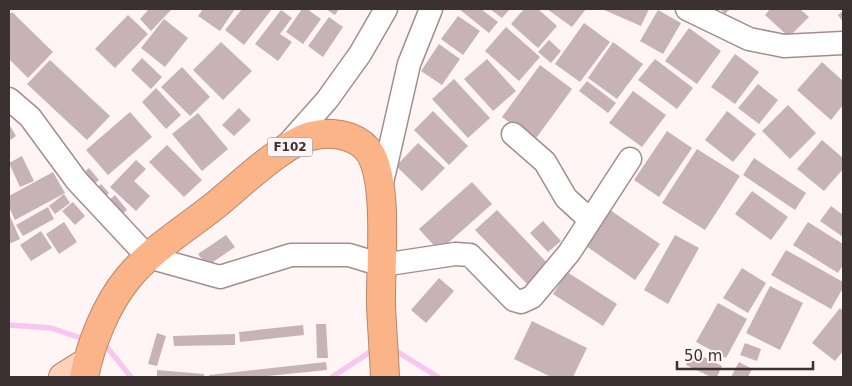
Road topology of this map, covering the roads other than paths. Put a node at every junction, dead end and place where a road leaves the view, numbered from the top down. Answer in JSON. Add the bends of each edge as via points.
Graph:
{"nodes":[{"id":1,"x":386,"y":9,"type":"edge"},
{"id":2,"x":431,"y":9,"type":"edge"},
{"id":3,"x":687,"y":9,"type":"edge"},
{"id":4,"x":843,"y":43,"type":"edge"},
{"id":5,"x":9,"y":99,"type":"edge"},
{"id":6,"x":513,"y":134,"type":"dead end"},
{"id":7,"x":278,"y":155,"type":"junction"},
{"id":8,"x":630,"y":159,"type":"dead end"},
{"id":9,"x":380,"y":188,"type":"junction"},
{"id":10,"x":590,"y":220,"type":"junction"},
{"id":11,"x":148,"y":256,"type":"junction"},
{"id":12,"x":382,"y":265,"type":"junction"},
{"id":13,"x":384,"y":367,"type":"edge"},
{"id":14,"x":86,"y":370,"type":"edge"},
{"id":15,"x":63,"y":377,"type":"edge"}],
"edges":[{"from":1,"to":7,"type":"street","number":"F102","via":[[360,54],[327,100]]},
{"from":2,"to":9,"type":"street","number":"F102","via":[[409,64]]},
{"from":3,"to":4,"type":"street","via":[[749,39],[784,46]]},
{"from":5,"to":11,"type":"street","via":[[30,117],[77,181]]},
{"from":6,"to":10,"type":"street","via":[[546,162],[566,198]]},
{"from":7,"to":9,"type":"highway","number":"F102","via":[[310,136],[330,134],[351,138],[366,148],[376,162]]},
{"from":7,"to":11,"type":"highway","number":"F102"},
{"from":8,"to":10,"type":"street"},
{"from":9,"to":12,"type":"highway","number":"F102"},
{"from":10,"to":12,"type":"street","via":[[568,253],[532,296],[521,302],[514,300],[470,255],[455,254]]},
{"from":11,"to":12,"type":"street","via":[[220,277],[291,255],[349,255]]},
{"from":11,"to":14,"type":"highway","number":"F102","via":[[109,306]]},
{"from":12,"to":13,"type":"highway","number":"F102"},
{"from":14,"to":15,"type":"main road"}]}
